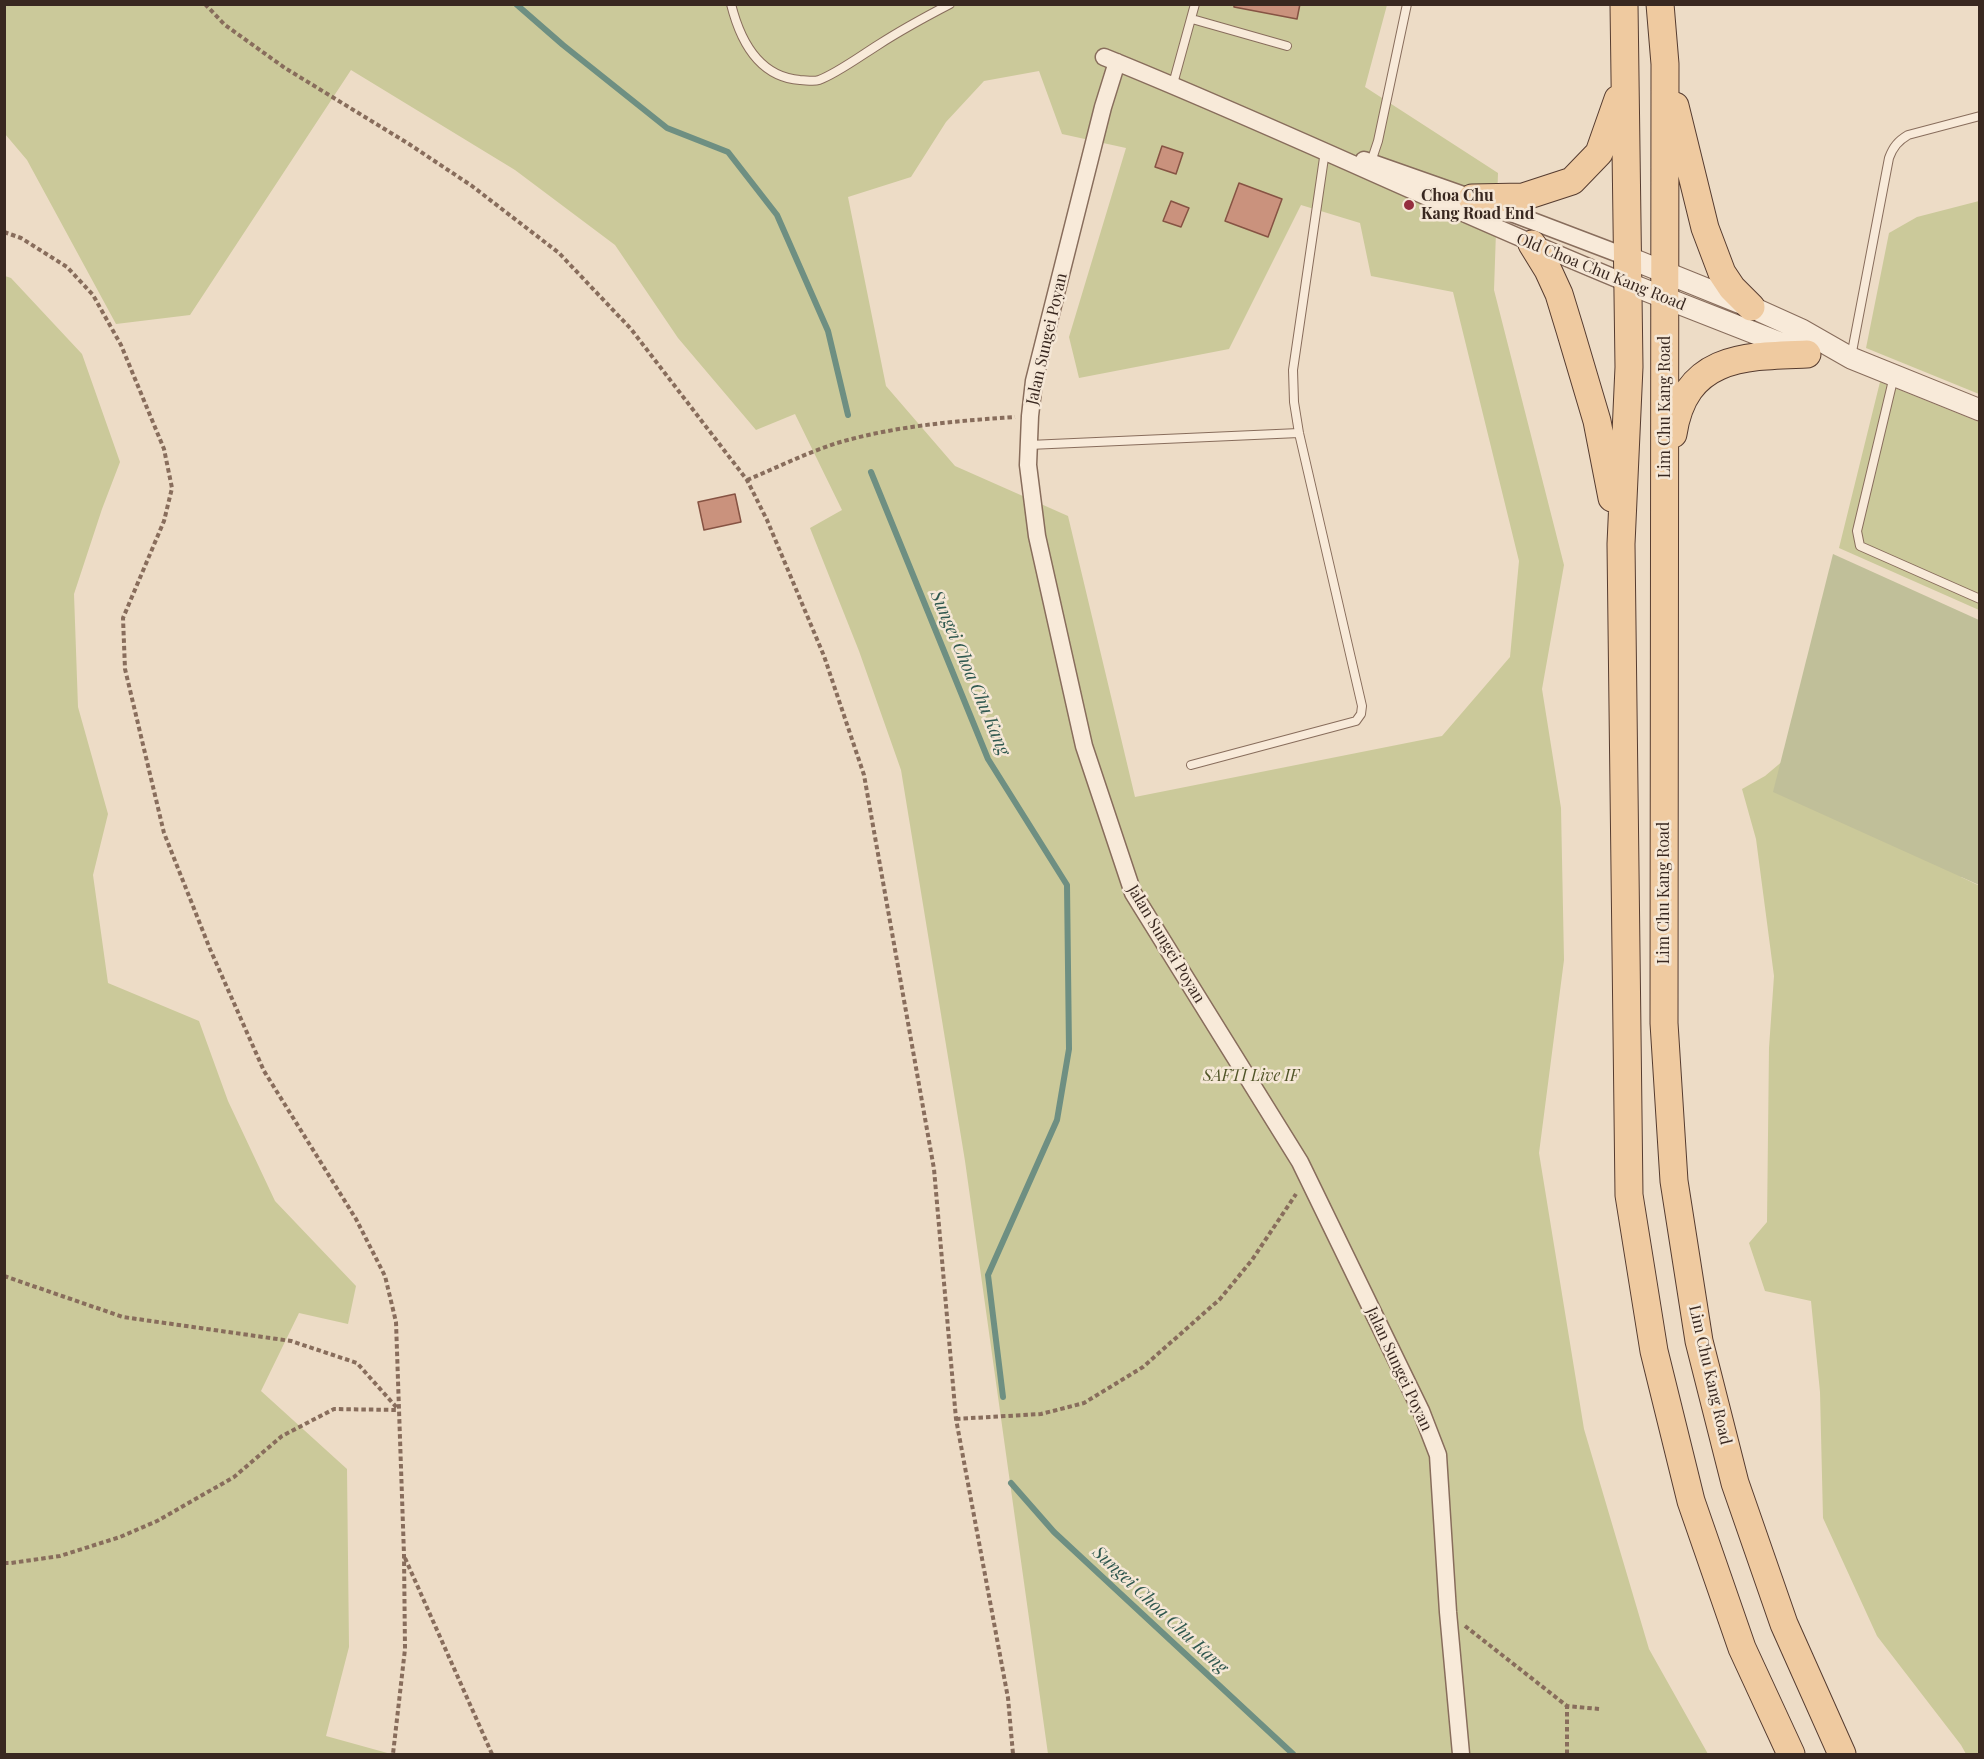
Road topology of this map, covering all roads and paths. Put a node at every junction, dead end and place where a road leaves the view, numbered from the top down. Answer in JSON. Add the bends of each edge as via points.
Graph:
{"nodes":[{"id":1,"x":205,"y":4,"type":"edge"},
{"id":2,"x":731,"y":4,"type":"edge"},
{"id":3,"x":950,"y":4,"type":"edge"},
{"id":4,"x":1195,"y":4,"type":"edge"},
{"id":5,"x":1407,"y":4,"type":"edge"},
{"id":6,"x":1624,"y":4,"type":"edge"},
{"id":7,"x":1660,"y":4,"type":"edge"},
{"id":8,"x":1192,"y":19,"type":"junction"},
{"id":9,"x":1287,"y":46,"type":"dead end"},
{"id":10,"x":1110,"y":59,"type":"joint"},
{"id":11,"x":1665,"y":64,"type":"junction"},
{"id":12,"x":1624,"y":81,"type":"junction"},
{"id":13,"x":1173,"y":84,"type":"junction"},
{"id":14,"x":1980,"y":116,"type":"edge"},
{"id":15,"x":1325,"y":151,"type":"junction"},
{"id":16,"x":1371,"y":162,"type":"junction"},
{"id":17,"x":1472,"y":198,"type":"junction"},
{"id":18,"x":4,"y":232,"type":"edge"},
{"id":19,"x":1532,"y":244,"type":"junction"},
{"id":20,"x":1627,"y":270,"type":"junction"},
{"id":21,"x":1665,"y":285,"type":"junction"},
{"id":22,"x":1751,"y":307,"type":"junction"},
{"id":23,"x":1807,"y":354,"type":"junction"},
{"id":24,"x":1851,"y":357,"type":"junction"},
{"id":25,"x":1894,"y":375,"type":"junction"},
{"id":26,"x":1980,"y":410,"type":"edge"},
{"id":27,"x":1030,"y":416,"type":"junction"},
{"id":28,"x":1299,"y":433,"type":"junction"},
{"id":29,"x":1029,"y":445,"type":"junction"},
{"id":30,"x":747,"y":480,"type":"junction"},
{"id":31,"x":1665,"y":491,"type":"junction"},
{"id":32,"x":1621,"y":544,"type":"junction"},
{"id":33,"x":1980,"y":599,"type":"edge"},
{"id":34,"x":1191,"y":765,"type":"dead end"},
{"id":35,"x":1307,"y":1177,"type":"junction"},
{"id":36,"x":4,"y":1276,"type":"edge"},
{"id":37,"x":398,"y":1410,"type":"junction"},
{"id":38,"x":956,"y":1419,"type":"junction"},
{"id":39,"x":404,"y":1555,"type":"junction"},
{"id":40,"x":4,"y":1563,"type":"edge"},
{"id":41,"x":1448,"y":1612,"type":"junction"},
{"id":42,"x":1568,"y":1706,"type":"junction"},
{"id":43,"x":1599,"y":1708,"type":"dead end"},
{"id":44,"x":393,"y":1755,"type":"edge"},
{"id":45,"x":492,"y":1755,"type":"edge"},
{"id":46,"x":1013,"y":1755,"type":"edge"},
{"id":47,"x":1461,"y":1755,"type":"edge"},
{"id":48,"x":1568,"y":1755,"type":"edge"},
{"id":49,"x":1791,"y":1755,"type":"edge"},
{"id":50,"x":1842,"y":1755,"type":"edge"}],
"edges":[{"from":1,"to":30,"type":"path","via":[[225,25],[285,68],[472,186],[559,253],[631,330]]},
{"from":2,"to":3,"type":"lane","via":[[737,28],[749,49],[771,71],[817,81]]},
{"from":4,"to":8,"type":"lane"},
{"from":5,"to":16,"type":"lane"},
{"from":6,"to":12,"type":"main road"},
{"from":7,"to":11,"type":"main road","name":"Lim Chu Kang Road"},
{"from":8,"to":9,"type":"lane"},
{"from":8,"to":13,"type":"lane"},
{"from":10,"to":13,"type":"street","name":"Old Choa Chu Kang Road"},
{"from":10,"to":27,"type":"street","name":"Jalan Sungei Poyan","via":[[1103,107],[1034,381]]},
{"from":11,"to":21,"type":"main road","name":"Lim Chu Kang Road"},
{"from":11,"to":22,"type":"main road","via":[[1705,228],[1722,273]]},
{"from":12,"to":17,"type":"main road","via":[[1599,153],[1572,181],[1523,197]]},
{"from":12,"to":20,"type":"main road"},
{"from":13,"to":15,"type":"street","name":"Old Choa Chu Kang Road"},
{"from":14,"to":24,"type":"lane","via":[[1908,135],[1893,148]]},
{"from":15,"to":16,"type":"street","name":"Old Choa Chu Kang Road"},
{"from":15,"to":19,"type":"street","name":"Old Choa Chu Kang Road"},
{"from":15,"to":28,"type":"lane","via":[[1293,370]]},
{"from":16,"to":17,"type":"street","name":"Old Choa Chu Kang Road"},
{"from":17,"to":20,"type":"street","name":"Old Choa Chu Kang Road"},
{"from":18,"to":37,"type":"path","via":[[21,238],[67,267],[93,295],[121,345],[164,449],[172,488],[164,521],[123,618],[125,669],[164,833],[264,1071],[356,1219],[385,1276],[396,1322]]},
{"from":19,"to":20,"type":"street","name":"Old Choa Chu Kang Road"},
{"from":19,"to":32,"type":"main road","via":[[1559,294],[1591,398]]},
{"from":20,"to":21,"type":"street","name":"Old Choa Chu Kang Road"},
{"from":20,"to":32,"type":"main road","via":[[1629,368]]},
{"from":21,"to":22,"type":"street","name":"Old Choa Chu Kang Road"},
{"from":21,"to":23,"type":"street","name":"Old Choa Chu Kang Road"},
{"from":21,"to":31,"type":"main road","name":"Lim Chu Kang Road"},
{"from":22,"to":24,"type":"street","name":"Old Choa Chu Kang Road"},
{"from":23,"to":24,"type":"street","name":"Old Choa Chu Kang Road"},
{"from":23,"to":31,"type":"main road","via":[[1755,356],[1729,362],[1708,372],[1691,387],[1676,418]]},
{"from":24,"to":25,"type":"street","name":"Old Choa Chu Kang Road"},
{"from":25,"to":26,"type":"street","name":"Old Choa Chu Kang Road"},
{"from":25,"to":33,"type":"lane","via":[[1857,531],[1860,546]]},
{"from":27,"to":29,"type":"street","name":"Jalan Sungei Poyan"},
{"from":27,"to":30,"type":"path","via":[[899,428],[836,444]]},
{"from":28,"to":29,"type":"lane"},
{"from":28,"to":34,"type":"lane","via":[[1361,714],[1356,721]]},
{"from":29,"to":35,"type":"street","name":"Jalan Sungei Poyan","via":[[1037,536],[1084,746],[1133,893]]},
{"from":30,"to":38,"type":"path","via":[[824,656],[864,775],[934,1169]]},
{"from":31,"to":50,"type":"main road","name":"Lim Chu Kang Road","via":[[1664,1023],[1674,1181],[1699,1341],[1735,1483],[1784,1624]]},
{"from":32,"to":49,"type":"main road","via":[[1629,1195],[1654,1351],[1691,1501],[1742,1648]]},
{"from":35,"to":38,"type":"path","via":[[1252,1260],[1220,1299],[1143,1367],[1084,1403],[1041,1414]]},
{"from":35,"to":41,"type":"street","name":"Jalan Sungei Poyan","via":[[1438,1455]]},
{"from":36,"to":37,"type":"path","via":[[123,1317],[291,1341],[357,1363]]},
{"from":37,"to":39,"type":"path"},
{"from":37,"to":40,"type":"path","via":[[334,1409],[282,1436],[234,1477],[157,1521],[60,1556]]},
{"from":38,"to":46,"type":"path","via":[[1008,1698]]},
{"from":39,"to":44,"type":"path","via":[[405,1649]]},
{"from":39,"to":45,"type":"path"},
{"from":41,"to":42,"type":"path"},
{"from":41,"to":47,"type":"street","name":"Jalan Sungei Poyan"},
{"from":42,"to":43,"type":"path"},
{"from":42,"to":48,"type":"path"}]}
